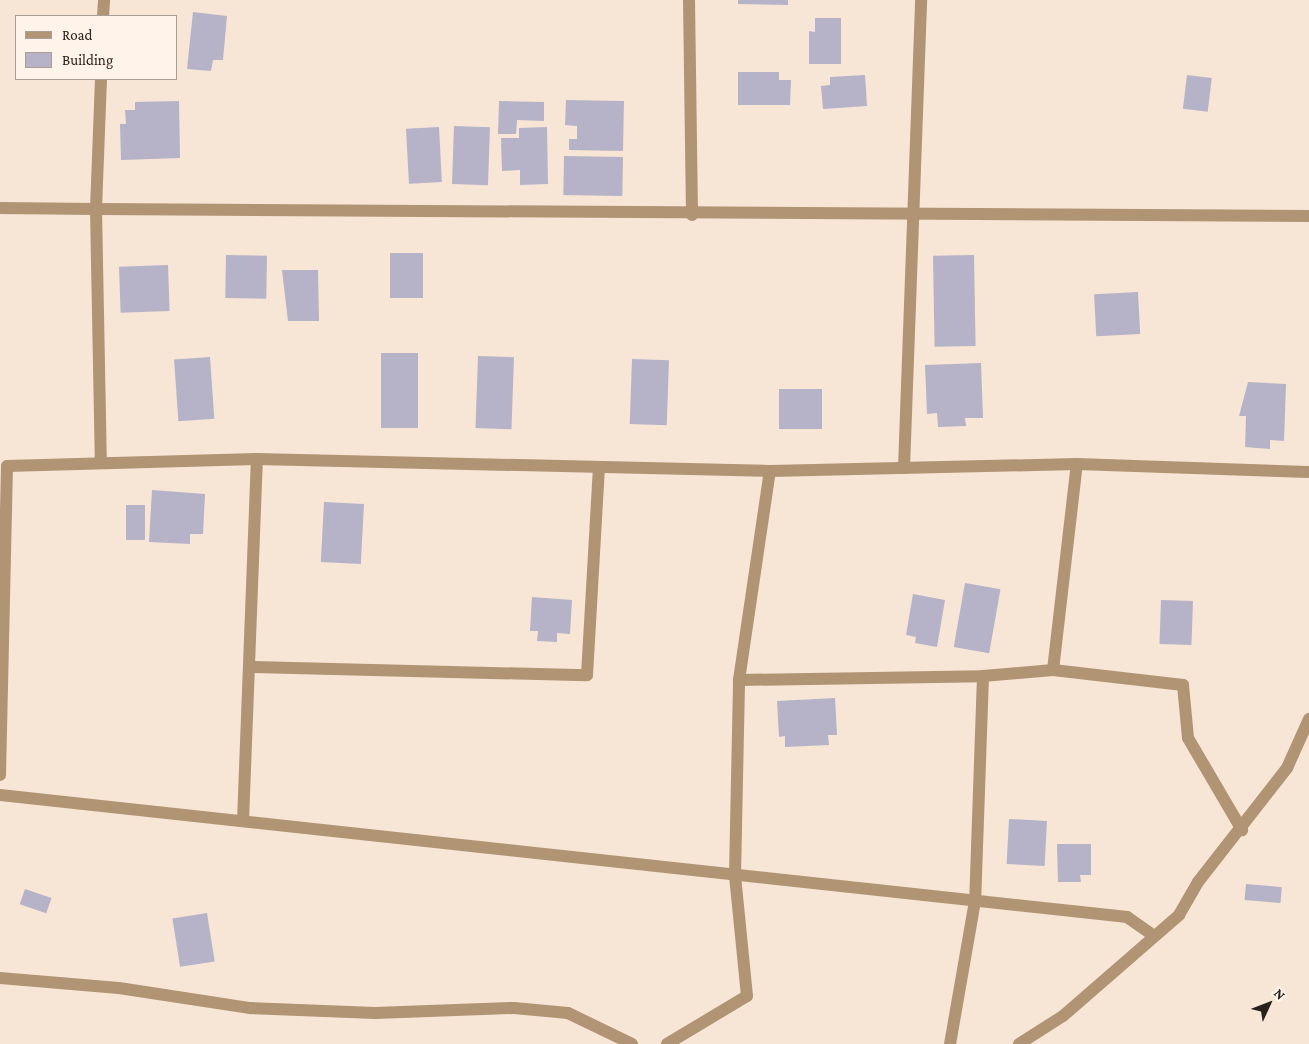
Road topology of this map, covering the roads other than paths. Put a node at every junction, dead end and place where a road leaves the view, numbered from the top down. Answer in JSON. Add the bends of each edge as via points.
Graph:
{"nodes":[{"id":1,"x":104,"y":0,"type":"edge"},
{"id":2,"x":689,"y":0,"type":"edge"},
{"id":3,"x":921,"y":0,"type":"edge"},
{"id":4,"x":104,"y":15,"type":"edge"},
{"id":5,"x":101,"y":80,"type":"edge"},
{"id":6,"x":0,"y":208,"type":"edge"},
{"id":7,"x":96,"y":209,"type":"junction"},
{"id":8,"x":692,"y":215,"type":"junction"},
{"id":9,"x":910,"y":216,"type":"junction"},
{"id":10,"x":1309,"y":216,"type":"edge"},
{"id":11,"x":257,"y":459,"type":"junction"},
{"id":12,"x":101,"y":463,"type":"junction"},
{"id":13,"x":1077,"y":464,"type":"junction"},
{"id":14,"x":3,"y":466,"type":"edge"},
{"id":15,"x":599,"y":467,"type":"junction"},
{"id":16,"x":904,"y":468,"type":"junction"},
{"id":17,"x":770,"y":471,"type":"junction"},
{"id":18,"x":1309,"y":472,"type":"edge"},
{"id":19,"x":249,"y":667,"type":"junction"},
{"id":20,"x":1053,"y":670,"type":"junction"},
{"id":21,"x":983,"y":676,"type":"junction"},
{"id":22,"x":739,"y":680,"type":"junction"},
{"id":23,"x":1309,"y":719,"type":"edge"},
{"id":24,"x":0,"y":774,"type":"edge"},
{"id":25,"x":0,"y":794,"type":"edge"},
{"id":26,"x":243,"y":821,"type":"junction"},
{"id":27,"x":1242,"y":830,"type":"junction"},
{"id":28,"x":735,"y":875,"type":"junction"},
{"id":29,"x":975,"y":901,"type":"junction"},
{"id":30,"x":1154,"y":936,"type":"junction"},
{"id":31,"x":0,"y":978,"type":"edge"},
{"id":32,"x":632,"y":1044,"type":"edge"},
{"id":33,"x":667,"y":1044,"type":"edge"},
{"id":34,"x":950,"y":1044,"type":"edge"},
{"id":35,"x":1019,"y":1044,"type":"edge"}],
"edges":[{"from":1,"to":4,"type":"street"},
{"from":2,"to":8,"type":"street"},
{"from":3,"to":9,"type":"street"},
{"from":5,"to":7,"type":"street"},
{"from":6,"to":7,"type":"street"},
{"from":7,"to":8,"type":"street"},
{"from":7,"to":12,"type":"street"},
{"from":8,"to":9,"type":"street"},
{"from":9,"to":10,"type":"street"},
{"from":9,"to":16,"type":"street"},
{"from":11,"to":12,"type":"street"},
{"from":11,"to":15,"type":"street"},
{"from":11,"to":19,"type":"street"},
{"from":12,"to":14,"type":"street"},
{"from":13,"to":16,"type":"street"},
{"from":13,"to":18,"type":"street"},
{"from":13,"to":20,"type":"street"},
{"from":14,"to":24,"type":"street"},
{"from":15,"to":17,"type":"street"},
{"from":15,"to":19,"type":"street","via":[[587,675]]},
{"from":16,"to":17,"type":"street"},
{"from":17,"to":22,"type":"street"},
{"from":19,"to":26,"type":"street"},
{"from":20,"to":21,"type":"street"},
{"from":20,"to":27,"type":"street","via":[[1182,685],[1188,738]]},
{"from":21,"to":22,"type":"street"},
{"from":21,"to":29,"type":"street"},
{"from":22,"to":28,"type":"street"},
{"from":23,"to":27,"type":"street","via":[[1287,768]]},
{"from":25,"to":26,"type":"street"},
{"from":26,"to":28,"type":"street"},
{"from":27,"to":30,"type":"street","via":[[1198,882],[1184,909]]},
{"from":28,"to":29,"type":"street"},
{"from":28,"to":33,"type":"street","via":[[747,996]]},
{"from":29,"to":30,"type":"street","via":[[1127,917]]},
{"from":29,"to":34,"type":"street"},
{"from":30,"to":35,"type":"street","via":[[1064,1016]]},
{"from":31,"to":32,"type":"street","via":[[119,988],[250,1008],[375,1012],[514,1008],[568,1013]]}]}
